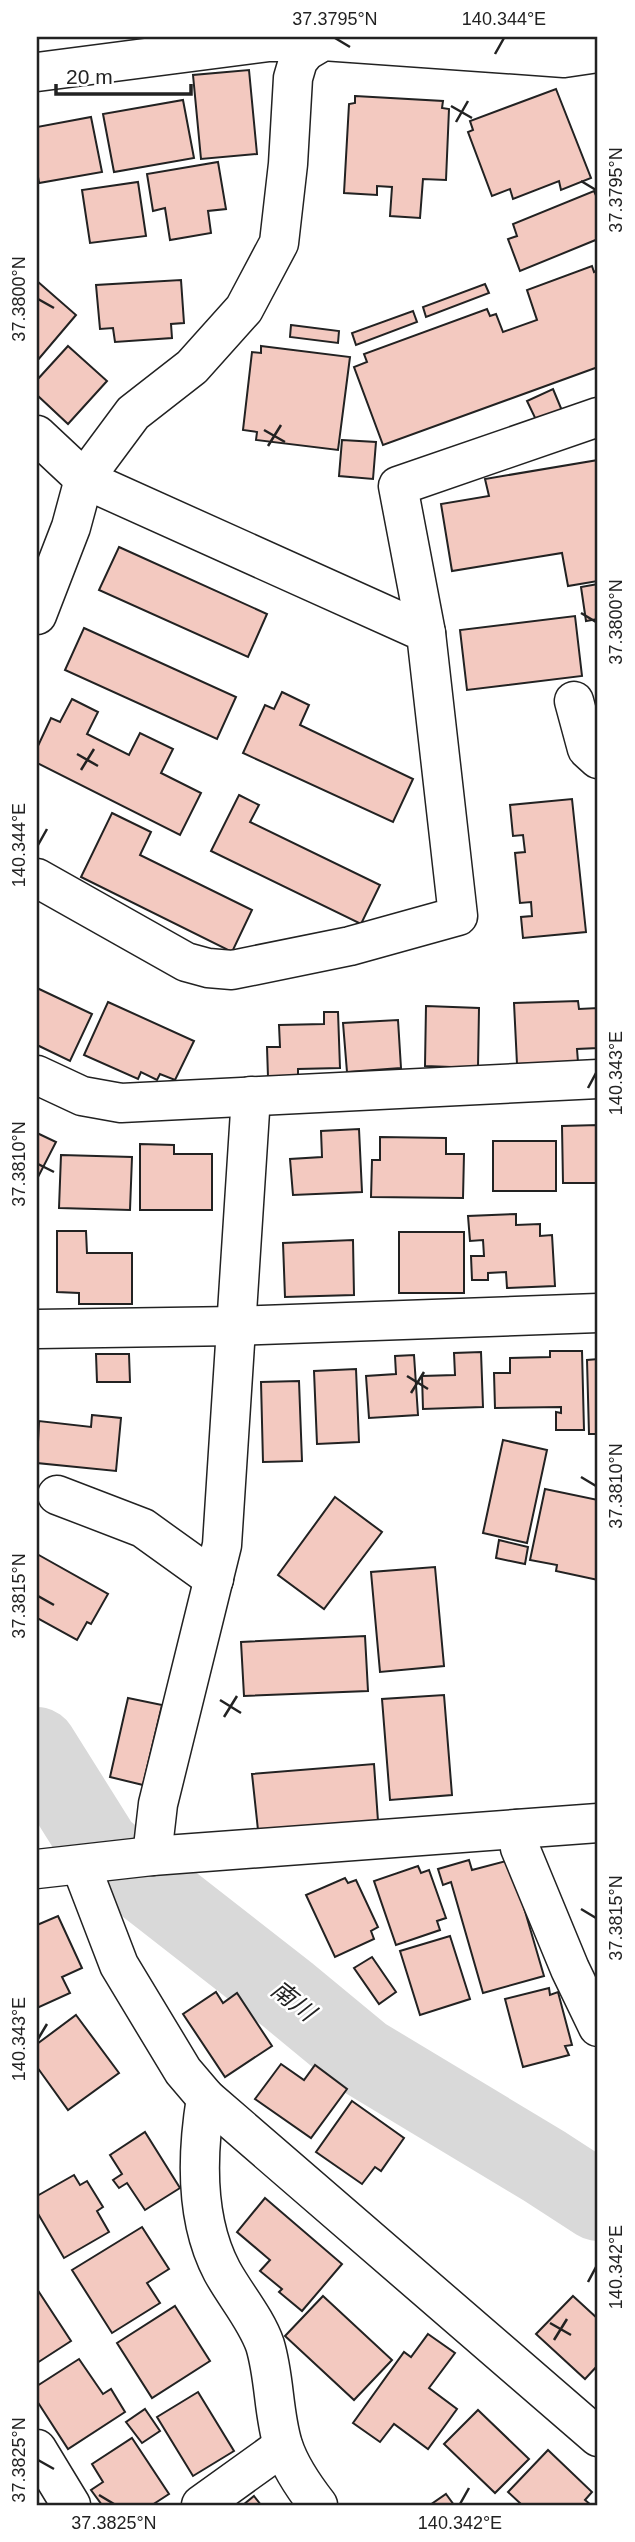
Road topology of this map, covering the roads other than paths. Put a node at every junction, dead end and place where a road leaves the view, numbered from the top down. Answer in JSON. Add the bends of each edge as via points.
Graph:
{"nodes":[{"id":1,"x":306,"y":51,"type":"junction"},
{"id":2,"x":598,"y":53,"type":"edge"},
{"id":3,"x":37,"y":72,"type":"edge"},
{"id":4,"x":598,"y":417,"type":"edge"},
{"id":5,"x":37,"y":435,"type":"edge"},
{"id":6,"x":84,"y":480,"type":"junction"},
{"id":7,"x":37,"y":615,"type":"edge"},
{"id":8,"x":426,"y":633,"type":"junction"},
{"id":9,"x":574,"y":701,"type":"dead end"},
{"id":10,"x":598,"y":759,"type":"edge"},
{"id":11,"x":37,"y":878,"type":"edge"},
{"id":12,"x":37,"y":1075,"type":"edge"},
{"id":13,"x":598,"y":1079,"type":"edge"},
{"id":14,"x":251,"y":1096,"type":"junction"},
{"id":15,"x":598,"y":1313,"type":"edge"},
{"id":16,"x":236,"y":1326,"type":"junction"},
{"id":17,"x":37,"y":1329,"type":"edge"},
{"id":18,"x":57,"y":1495,"type":"dead end"},
{"id":19,"x":214,"y":1579,"type":"junction"},
{"id":20,"x":598,"y":1824,"type":"edge"},
{"id":21,"x":517,"y":1829,"type":"junction"},
{"id":22,"x":150,"y":1856,"type":"junction"},
{"id":23,"x":85,"y":1865,"type":"junction"},
{"id":24,"x":37,"y":1869,"type":"edge"},
{"id":25,"x":598,"y":2027,"type":"edge"},
{"id":26,"x":206,"y":2098,"type":"junction"},
{"id":27,"x":598,"y":2437,"type":"edge"},
{"id":28,"x":283,"y":2446,"type":"junction"},
{"id":29,"x":37,"y":2449,"type":"edge"},
{"id":30,"x":71,"y":2505,"type":"edge"},
{"id":31,"x":201,"y":2505,"type":"edge"},
{"id":32,"x":318,"y":2505,"type":"edge"}],
"edges":[{"from":1,"to":2,"type":"street","via":[[323,41],[564,58]]},
{"from":1,"to":3,"type":"street","via":[[284,42],[269,42]]},
{"from":1,"to":6,"type":"street","via":[[293,78],[279,243],[244,309],[192,367],[133,413]]},
{"from":4,"to":8,"type":"street","via":[[398,486]]},
{"from":5,"to":6,"type":"street"},
{"from":6,"to":7,"type":"street"},
{"from":6,"to":8,"type":"street"},
{"from":8,"to":11,"type":"street","via":[[458,916],[350,946],[232,970],[208,968],[186,962]]},
{"from":9,"to":10,"type":"street","via":[[587,749]]},
{"from":12,"to":14,"type":"street","via":[[82,1096],[121,1103]]},
{"from":13,"to":14,"type":"street"},
{"from":14,"to":16,"type":"street"},
{"from":15,"to":16,"type":"street"},
{"from":16,"to":17,"type":"street"},
{"from":16,"to":19,"type":"street","via":[[222,1545]]},
{"from":18,"to":19,"type":"street","via":[[143,1528]]},
{"from":19,"to":22,"type":"street","via":[[158,1804]]},
{"from":20,"to":21,"type":"street"},
{"from":21,"to":22,"type":"street"},
{"from":21,"to":25,"type":"street","via":[[520,1848]]},
{"from":22,"to":23,"type":"street"},
{"from":23,"to":24,"type":"street"},
{"from":23,"to":26,"type":"street","via":[[119,1965],[183,2071]]},
{"from":26,"to":27,"type":"street"},
{"from":26,"to":28,"type":"street","via":[[200,2143],[209,2241],[264,2342]]},
{"from":28,"to":31,"type":"street"},
{"from":28,"to":32,"type":"street"},
{"from":29,"to":30,"type":"street"}]}
